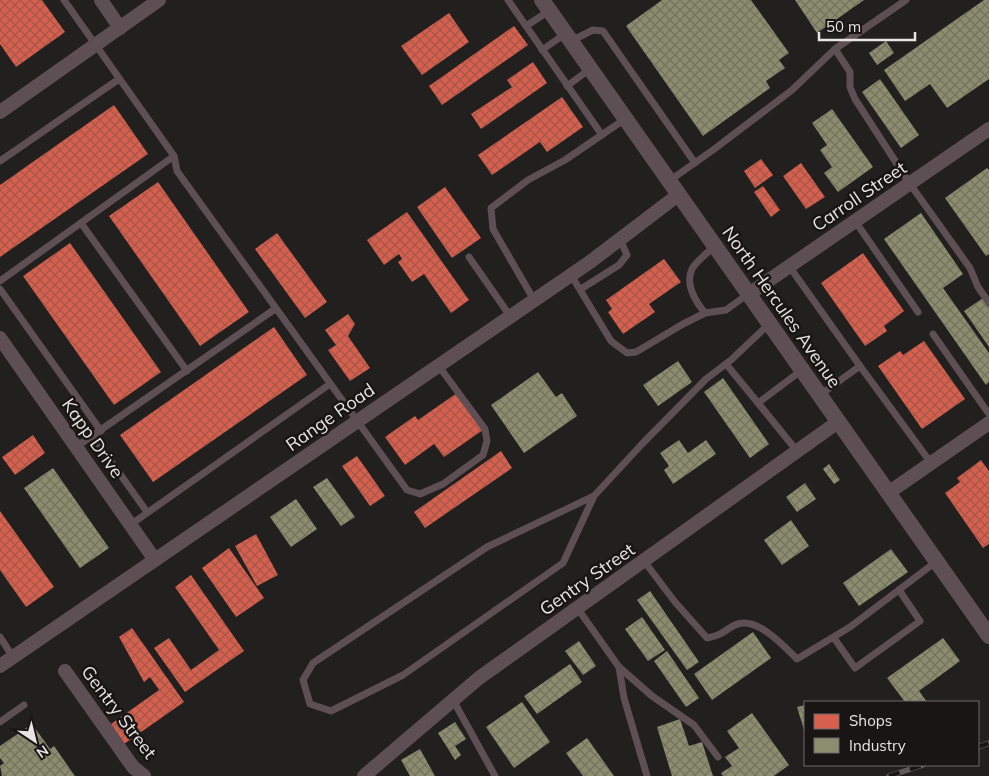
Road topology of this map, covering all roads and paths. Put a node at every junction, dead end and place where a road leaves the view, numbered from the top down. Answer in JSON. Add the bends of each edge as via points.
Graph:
{"nodes":[{"id":1,"x":64,"y":0,"type":"edge"},
{"id":2,"x":101,"y":0,"type":"edge"},
{"id":3,"x":508,"y":0,"type":"edge"},
{"id":4,"x":906,"y":0,"type":"edge"},
{"id":5,"x":150,"y":3,"type":"edge"},
{"id":6,"x":546,"y":5,"type":"edge"},
{"id":7,"x":526,"y":26,"type":"junction"},
{"id":8,"x":120,"y":28,"type":"junction"},
{"id":9,"x":568,"y":37,"type":"junction"},
{"id":10,"x":96,"y":46,"type":"junction"},
{"id":11,"x":835,"y":49,"type":"junction"},
{"id":12,"x":542,"y":50,"type":"junction"},
{"id":13,"x":590,"y":69,"type":"junction"},
{"id":14,"x":119,"y":79,"type":"junction"},
{"id":15,"x":567,"y":86,"type":"junction"},
{"id":16,"x":2,"y":107,"type":"edge"},
{"id":17,"x":625,"y":119,"type":"junction"},
{"id":18,"x":989,"y":129,"type":"edge"},
{"id":19,"x":602,"y":135,"type":"junction"},
{"id":20,"x":174,"y":156,"type":"junction"},
{"id":21,"x":0,"y":161,"type":"edge"},
{"id":22,"x":695,"y":163,"type":"junction"},
{"id":23,"x":669,"y":181,"type":"junction"},
{"id":24,"x":910,"y":184,"type":"junction"},
{"id":25,"x":678,"y":195,"type":"junction"},
{"id":26,"x":855,"y":221,"type":"junction"},
{"id":27,"x":81,"y":223,"type":"junction"},
{"id":28,"x":620,"y":240,"type":"junction"},
{"id":29,"x":715,"y":246,"type":"junction"},
{"id":30,"x":469,"y":257,"type":"dead end"},
{"id":31,"x":789,"y":266,"type":"junction"},
{"id":32,"x":572,"y":275,"type":"junction"},
{"id":33,"x":0,"y":281,"type":"edge"},
{"id":34,"x":0,"y":289,"type":"edge"},
{"id":35,"x":581,"y":289,"type":"junction"},
{"id":36,"x":749,"y":294,"type":"junction"},
{"id":37,"x":534,"y":300,"type":"junction"},
{"id":38,"x":989,"y":303,"type":"edge"},
{"id":39,"x":276,"y":309,"type":"junction"},
{"id":40,"x":918,"y":312,"type":"dead end"},
{"id":41,"x":705,"y":313,"type":"junction"},
{"id":42,"x":510,"y":316,"type":"junction"},
{"id":43,"x":770,"y":324,"type":"junction"},
{"id":44,"x":933,"y":334,"type":"dead end"},
{"id":45,"x":0,"y":338,"type":"edge"},
{"id":46,"x":726,"y":364,"type":"junction"},
{"id":47,"x":438,"y":366,"type":"junction"},
{"id":48,"x":860,"y":366,"type":"junction"},
{"id":49,"x":802,"y":370,"type":"junction"},
{"id":50,"x":187,"y":371,"type":"junction"},
{"id":51,"x":330,"y":384,"type":"junction"},
{"id":52,"x":820,"y":396,"type":"junction"},
{"id":53,"x":758,"y":403,"type":"junction"},
{"id":54,"x":989,"y":414,"type":"edge"},
{"id":55,"x":357,"y":421,"type":"junction"},
{"id":56,"x":838,"y":422,"type":"junction"},
{"id":57,"x":989,"y":423,"type":"edge"},
{"id":58,"x":101,"y":431,"type":"junction"},
{"id":59,"x":93,"y":436,"type":"junction"},
{"id":60,"x":76,"y":448,"type":"junction"},
{"id":61,"x":798,"y":451,"type":"junction"},
{"id":62,"x":931,"y":463,"type":"junction"},
{"id":63,"x":888,"y":493,"type":"junction"},
{"id":64,"x":594,"y":496,"type":"junction"},
{"id":65,"x":147,"y":512,"type":"junction"},
{"id":66,"x":130,"y":525,"type":"junction"},
{"id":67,"x":155,"y":560,"type":"junction"},
{"id":68,"x":644,"y":561,"type":"junction"},
{"id":69,"x":937,"y":561,"type":"junction"},
{"id":70,"x":899,"y":590,"type":"junction"},
{"id":71,"x":578,"y":608,"type":"junction"},
{"id":72,"x":989,"y":636,"type":"edge"},
{"id":73,"x":0,"y":637,"type":"edge"},
{"id":74,"x":834,"y":638,"type":"junction"},
{"id":75,"x":13,"y":657,"type":"junction"},
{"id":76,"x":0,"y":666,"type":"edge"},
{"id":77,"x":619,"y":667,"type":"junction"},
{"id":78,"x":65,"y":671,"type":"dead end"},
{"id":79,"x":453,"y":700,"type":"junction"},
{"id":80,"x":24,"y":705,"type":"dead end"},
{"id":81,"x":0,"y":722,"type":"edge"},
{"id":82,"x":718,"y":757,"type":"dead end"},
{"id":83,"x":144,"y":776,"type":"edge"},
{"id":84,"x":364,"y":776,"type":"edge"},
{"id":85,"x":495,"y":776,"type":"edge"},
{"id":86,"x":647,"y":776,"type":"edge"}],
"edges":[{"from":1,"to":10,"type":"lane"},
{"from":2,"to":8,"type":"street"},
{"from":3,"to":7,"type":"lane"},
{"from":4,"to":11,"type":"lane"},
{"from":5,"to":8,"type":"street"},
{"from":6,"to":7,"type":"lane"},
{"from":6,"to":9,"type":"street","name":"North Hercules Avenue"},
{"from":7,"to":12,"type":"lane"},
{"from":8,"to":10,"type":"street"},
{"from":9,"to":12,"type":"lane"},
{"from":9,"to":13,"type":"street","name":"North Hercules Avenue"},
{"from":9,"to":22,"type":"lane","via":[[592,30],[603,31]]},
{"from":10,"to":14,"type":"lane"},
{"from":10,"to":16,"type":"street"},
{"from":11,"to":22,"type":"lane","via":[[792,90]]},
{"from":11,"to":24,"type":"lane","via":[[850,72],[850,87],[855,99]]},
{"from":12,"to":15,"type":"lane"},
{"from":13,"to":15,"type":"lane"},
{"from":13,"to":17,"type":"street","name":"North Hercules Avenue"},
{"from":14,"to":20,"type":"lane"},
{"from":14,"to":21,"type":"lane"},
{"from":15,"to":19,"type":"lane"},
{"from":17,"to":19,"type":"lane"},
{"from":17,"to":23,"type":"street","name":"North Hercules Avenue"},
{"from":18,"to":24,"type":"street","name":"Carroll Street"},
{"from":19,"to":37,"type":"lane","via":[[528,180],[491,208],[493,229]]},
{"from":20,"to":27,"type":"lane"},
{"from":20,"to":39,"type":"lane","via":[[177,171]]},
{"from":22,"to":23,"type":"lane"},
{"from":23,"to":25,"type":"street","name":"North Hercules Avenue"},
{"from":24,"to":26,"type":"street","name":"Carroll Street"},
{"from":24,"to":38,"type":"lane","via":[[970,268]]},
{"from":25,"to":28,"type":"street","name":"Range Road"},
{"from":25,"to":29,"type":"street","name":"North Hercules Avenue"},
{"from":26,"to":31,"type":"street","name":"Carroll Street"},
{"from":26,"to":40,"type":"lane"},
{"from":27,"to":33,"type":"lane"},
{"from":27,"to":50,"type":"lane"},
{"from":28,"to":32,"type":"street","name":"Range Road"},
{"from":28,"to":35,"type":"lane","via":[[627,255],[618,265]]},
{"from":29,"to":36,"type":"street","name":"North Hercules Avenue"},
{"from":29,"to":41,"type":"lane","via":[[692,269],[690,282],[696,301]]},
{"from":30,"to":42,"type":"lane"},
{"from":31,"to":36,"type":"street","name":"Carroll Street"},
{"from":31,"to":48,"type":"lane"},
{"from":32,"to":35,"type":"lane"},
{"from":32,"to":37,"type":"street","name":"Range Road"},
{"from":34,"to":58,"type":"lane"},
{"from":35,"to":41,"type":"lane","via":[[610,341],[627,353],[636,352]]},
{"from":36,"to":41,"type":"lane","via":[[726,310]]},
{"from":36,"to":43,"type":"street","name":"North Hercules Avenue"},
{"from":37,"to":42,"type":"street","name":"Range Road"},
{"from":39,"to":50,"type":"lane"},
{"from":39,"to":51,"type":"lane"},
{"from":42,"to":47,"type":"street","name":"Range Road"},
{"from":43,"to":46,"type":"lane"},
{"from":43,"to":49,"type":"street","name":"North Hercules Avenue"},
{"from":44,"to":54,"type":"lane"},
{"from":45,"to":60,"type":"street","name":"Kapp Drive"},
{"from":46,"to":53,"type":"lane"},
{"from":46,"to":64,"type":"lane","via":[[706,379]]},
{"from":47,"to":55,"type":"street","name":"Range Road"},
{"from":47,"to":55,"type":"lane","via":[[485,429],[487,441],[483,455],[443,484],[420,494],[406,490]]},
{"from":48,"to":52,"type":"lane"},
{"from":48,"to":62,"type":"lane"},
{"from":49,"to":52,"type":"street","name":"North Hercules Avenue"},
{"from":49,"to":53,"type":"lane"},
{"from":50,"to":58,"type":"lane"},
{"from":51,"to":55,"type":"lane"},
{"from":51,"to":65,"type":"lane"},
{"from":52,"to":56,"type":"street","name":"North Hercules Avenue"},
{"from":53,"to":61,"type":"lane"},
{"from":55,"to":67,"type":"street","name":"Range Road"},
{"from":56,"to":61,"type":"street","name":"Gentry Street"},
{"from":56,"to":63,"type":"street","name":"North Hercules Avenue"},
{"from":57,"to":62,"type":"street"},
{"from":58,"to":59,"type":"lane"},
{"from":59,"to":60,"type":"lane"},
{"from":59,"to":65,"type":"lane"},
{"from":60,"to":66,"type":"street","name":"Kapp Drive"},
{"from":61,"to":68,"type":"street","name":"Gentry Street"},
{"from":62,"to":63,"type":"street"},
{"from":63,"to":69,"type":"street","name":"North Hercules Avenue"},
{"from":64,"to":64,"type":"lane","via":[[487,547],[313,663],[303,680],[310,704],[331,712],[403,675],[563,562]]},
{"from":65,"to":66,"type":"lane"},
{"from":66,"to":67,"type":"street","name":"Kapp Drive"},
{"from":67,"to":75,"type":"street","name":"Range Road"},
{"from":68,"to":71,"type":"street","name":"Gentry Street"},
{"from":68,"to":74,"type":"lane","via":[[707,638],[720,635],[737,624],[750,622],[798,659]]},
{"from":69,"to":70,"type":"lane"},
{"from":69,"to":72,"type":"street","name":"North Hercules Avenue"},
{"from":70,"to":74,"type":"lane"},
{"from":70,"to":74,"type":"lane","via":[[920,621],[855,668]]},
{"from":71,"to":77,"type":"lane"},
{"from":71,"to":79,"type":"street","name":"Gentry Street"},
{"from":73,"to":75,"type":"lane"},
{"from":75,"to":76,"type":"street","name":"Range Road"},
{"from":77,"to":82,"type":"lane","via":[[652,696],[694,725]]},
{"from":77,"to":86,"type":"lane","via":[[624,698]]},
{"from":78,"to":83,"type":"street","name":"Gentry Street","via":[[133,767]]},
{"from":79,"to":84,"type":"street","name":"Gentry Street"},
{"from":79,"to":85,"type":"lane"},
{"from":80,"to":81,"type":"lane"}]}
